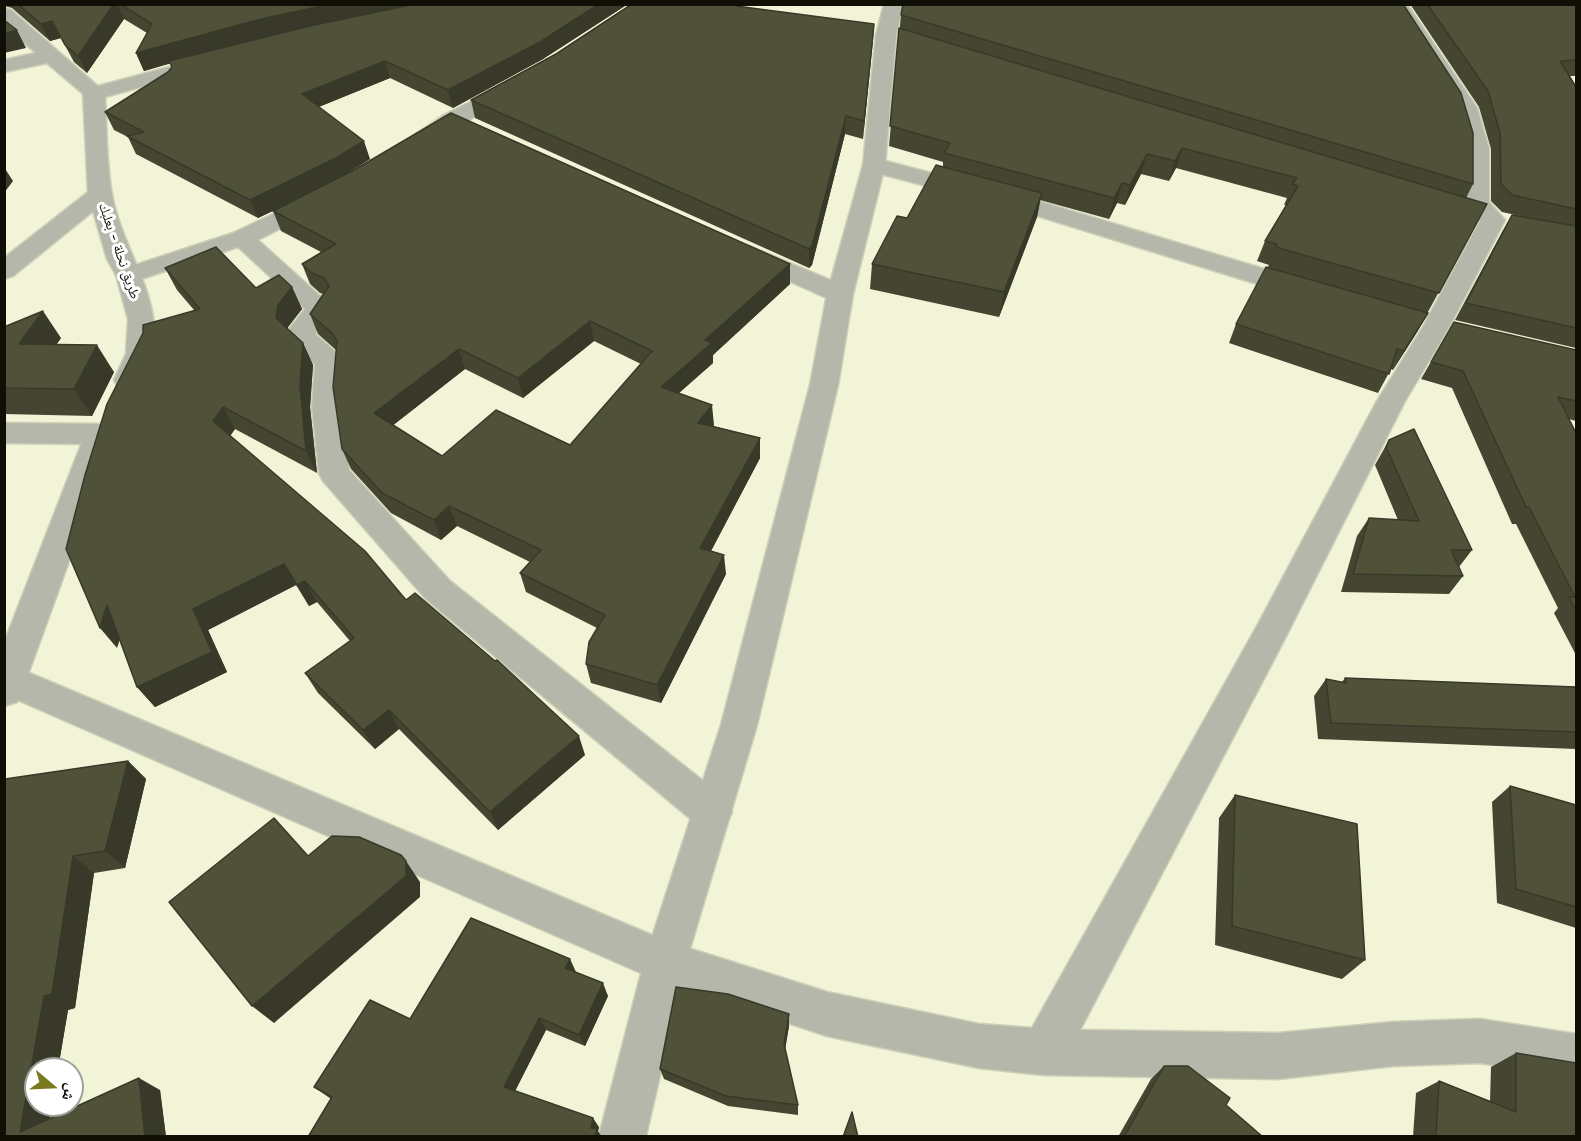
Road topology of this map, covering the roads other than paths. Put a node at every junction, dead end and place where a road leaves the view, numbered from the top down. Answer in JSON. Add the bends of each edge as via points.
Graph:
{"nodes":[{"id":1,"x":1397,"y":4,"type":"edge"},
{"id":2,"x":4,"y":14,"type":"edge"},
{"id":3,"x":887,"y":28,"type":"edge"},
{"id":4,"x":49,"y":57,"type":"junction"},
{"id":5,"x":224,"y":58,"type":"edge"},
{"id":6,"x":202,"y":64,"type":"junction"},
{"id":7,"x":4,"y":66,"type":"edge"},
{"id":8,"x":531,"y":76,"type":"edge"},
{"id":9,"x":94,"y":93,"type":"junction"},
{"id":10,"x":115,"y":117,"type":"junction"},
{"id":11,"x":406,"y":150,"type":"edge"},
{"id":12,"x":874,"y":165,"type":"junction"},
{"id":13,"x":342,"y":188,"type":"edge"},
{"id":14,"x":100,"y":194,"type":"junction"},
{"id":15,"x":1460,"y":210,"type":"edge"},
{"id":16,"x":1504,"y":222,"type":"junction"},
{"id":17,"x":242,"y":238,"type":"junction"},
{"id":18,"x":734,"y":247,"type":"edge"},
{"id":19,"x":4,"y":271,"type":"edge"},
{"id":20,"x":129,"y":275,"type":"junction"},
{"id":21,"x":840,"y":294,"type":"junction"},
{"id":22,"x":1326,"y":296,"type":"edge"},
{"id":23,"x":109,"y":418,"type":"junction"},
{"id":24,"x":4,"y":433,"type":"edge"},
{"id":25,"x":6,"y":685,"type":"edge"},
{"id":26,"x":712,"y":812,"type":"junction"},
{"id":27,"x":665,"y":962,"type":"junction"},
{"id":28,"x":1044,"y":1052,"type":"junction"},
{"id":29,"x":1576,"y":1056,"type":"edge"},
{"id":30,"x":622,"y":1137,"type":"edge"}],
"edges":[{"from":1,"to":16,"type":"street","via":[[1466,108],[1478,149],[1477,203]]},
{"from":2,"to":4,"type":"street"},
{"from":3,"to":12,"type":"street"},
{"from":4,"to":7,"type":"street"},
{"from":4,"to":9,"type":"street"},
{"from":5,"to":6,"type":"street"},
{"from":6,"to":9,"type":"street"},
{"from":6,"to":10,"type":"street"},
{"from":8,"to":11,"type":"street","via":[[462,125]]},
{"from":9,"to":10,"type":"street","name":"طريق نحلة - بعلبك"},
{"from":10,"to":14,"type":"street","name":"طريق نحلة - بعلبك"},
{"from":12,"to":21,"type":"street"},
{"from":12,"to":22,"type":"street","via":[[973,189]]},
{"from":13,"to":17,"type":"street"},
{"from":14,"to":19,"type":"street"},
{"from":14,"to":20,"type":"street","name":"طريق نحلة - بعلبك","via":[[120,259]]},
{"from":15,"to":16,"type":"street"},
{"from":16,"to":28,"type":"street","via":[[1391,401]]},
{"from":17,"to":20,"type":"street"},
{"from":17,"to":26,"type":"street","via":[[310,301],[322,306],[303,328],[302,338],[329,361],[326,407],[334,473],[438,590]]},
{"from":18,"to":21,"type":"street"},
{"from":20,"to":23,"type":"street","name":"طريق نحلة - بعلبك","via":[[141,319],[140,354]]},
{"from":21,"to":26,"type":"street","via":[[824,385],[739,724]]},
{"from":23,"to":24,"type":"street"},
{"from":23,"to":25,"type":"street","name":"طريق نحلة - بعلبك"},
{"from":25,"to":27,"type":"street"},
{"from":26,"to":27,"type":"street"},
{"from":27,"to":28,"type":"street","via":[[827,1014],[979,1046]]},
{"from":27,"to":30,"type":"street"},
{"from":28,"to":29,"type":"street","via":[[1278,1056],[1393,1044],[1480,1041]]}]}
